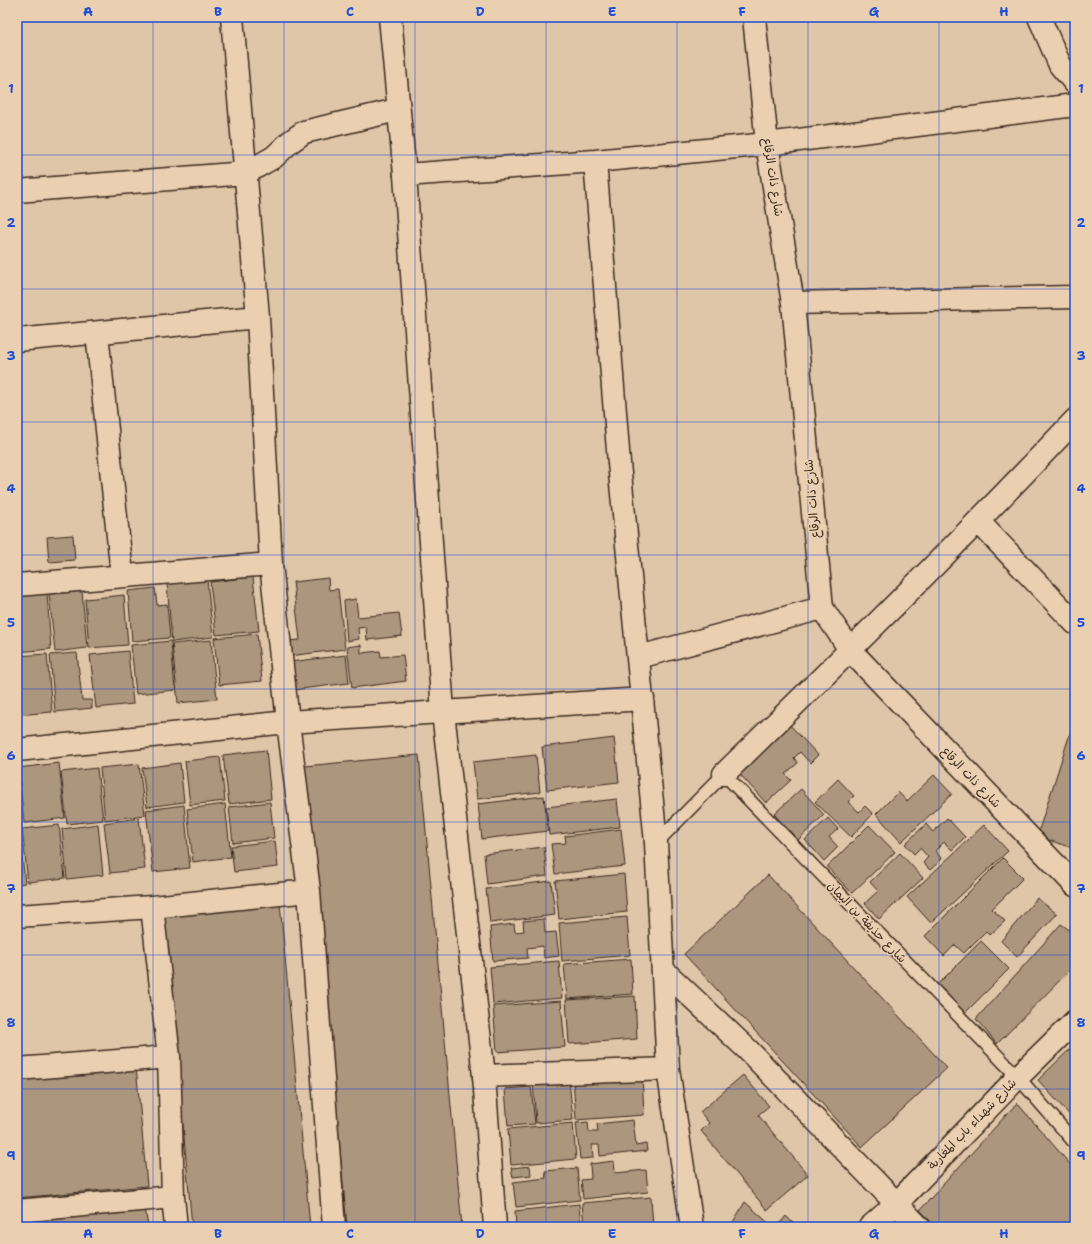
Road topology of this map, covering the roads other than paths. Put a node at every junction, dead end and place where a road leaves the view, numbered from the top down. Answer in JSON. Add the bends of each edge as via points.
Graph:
{"nodes":[{"id":1,"x":232,"y":17,"type":"edge"},
{"id":2,"x":390,"y":17,"type":"edge"},
{"id":3,"x":754,"y":17,"type":"edge"},
{"id":4,"x":1039,"y":17,"type":"edge"},
{"id":5,"x":1075,"y":83,"type":"edge"},
{"id":6,"x":1075,"y":105,"type":"edge"},
{"id":7,"x":398,"y":110,"type":"junction"},
{"id":8,"x":767,"y":144,"type":"junction"},
{"id":9,"x":595,"y":161,"type":"junction"},
{"id":10,"x":246,"y":173,"type":"junction"},
{"id":11,"x":405,"y":175,"type":"junction"},
{"id":12,"x":17,"y":190,"type":"edge"},
{"id":13,"x":1075,"y":297,"type":"edge"},
{"id":14,"x":793,"y":303,"type":"junction"},
{"id":15,"x":258,"y":317,"type":"junction"},
{"id":16,"x":97,"y":334,"type":"junction"},
{"id":17,"x":17,"y":340,"type":"edge"},
{"id":18,"x":1075,"y":420,"type":"edge"},
{"id":19,"x":979,"y":522,"type":"junction"},
{"id":20,"x":272,"y":564,"type":"junction"},
{"id":21,"x":122,"y":575,"type":"junction"},
{"id":22,"x":17,"y":585,"type":"edge"},
{"id":23,"x":822,"y":608,"type":"junction"},
{"id":24,"x":1075,"y":623,"type":"edge"},
{"id":25,"x":851,"y":651,"type":"junction"},
{"id":26,"x":639,"y":657,"type":"junction"},
{"id":27,"x":643,"y":699,"type":"junction"},
{"id":28,"x":443,"y":712,"type":"junction"},
{"id":29,"x":288,"y":722,"type":"junction"},
{"id":30,"x":17,"y":750,"type":"edge"},
{"id":31,"x":724,"y":774,"type":"junction"},
{"id":32,"x":656,"y":843,"type":"junction"},
{"id":33,"x":1075,"y":884,"type":"edge"},
{"id":34,"x":309,"y":891,"type":"junction"},
{"id":35,"x":152,"y":907,"type":"junction"},
{"id":36,"x":17,"y":916,"type":"edge"},
{"id":37,"x":663,"y":970,"type":"junction"},
{"id":38,"x":1075,"y":1022,"type":"edge"},
{"id":39,"x":169,"y":1057,"type":"junction"},
{"id":40,"x":17,"y":1069,"type":"edge"},
{"id":41,"x":668,"y":1069,"type":"junction"},
{"id":42,"x":484,"y":1076,"type":"junction"},
{"id":43,"x":1018,"y":1077,"type":"junction"},
{"id":44,"x":1075,"y":1142,"type":"edge"},
{"id":45,"x":173,"y":1197,"type":"junction"},
{"id":46,"x":896,"y":1204,"type":"junction"},
{"id":47,"x":17,"y":1211,"type":"edge"},
{"id":48,"x":176,"y":1227,"type":"edge"},
{"id":49,"x":334,"y":1227,"type":"edge"},
{"id":50,"x":495,"y":1227,"type":"edge"},
{"id":51,"x":692,"y":1227,"type":"edge"},
{"id":52,"x":870,"y":1227,"type":"edge"},
{"id":53,"x":920,"y":1227,"type":"edge"}],
"edges":[{"from":1,"to":10,"type":"street"},
{"from":2,"to":7,"type":"street"},
{"from":3,"to":8,"type":"street","name":"شارع ذات الرقاع"},
{"from":4,"to":5,"type":"street","via":[[1060,65]]},
{"from":6,"to":8,"type":"street"},
{"from":7,"to":10,"type":"street","via":[[304,132],[274,157]]},
{"from":7,"to":11,"type":"street"},
{"from":8,"to":9,"type":"street"},
{"from":8,"to":14,"type":"street","name":"شارع ذات الرقاع"},
{"from":9,"to":11,"type":"street"},
{"from":9,"to":26,"type":"street","via":[[618,464]]},
{"from":10,"to":12,"type":"street"},
{"from":10,"to":15,"type":"street"},
{"from":11,"to":28,"type":"street"},
{"from":13,"to":14,"type":"street"},
{"from":14,"to":23,"type":"street","name":"شارع ذات الرقاع"},
{"from":15,"to":16,"type":"street"},
{"from":15,"to":20,"type":"street"},
{"from":16,"to":17,"type":"street"},
{"from":16,"to":21,"type":"street"},
{"from":18,"to":19,"type":"street"},
{"from":19,"to":24,"type":"street"},
{"from":19,"to":25,"type":"street"},
{"from":20,"to":21,"type":"street"},
{"from":20,"to":29,"type":"street"},
{"from":21,"to":22,"type":"street"},
{"from":23,"to":25,"type":"street","name":"شارع ذات الرقاع"},
{"from":23,"to":26,"type":"street"},
{"from":25,"to":31,"type":"street"},
{"from":25,"to":33,"type":"street","name":"شارع ذات الرقاع"},
{"from":26,"to":27,"type":"street"},
{"from":27,"to":28,"type":"street"},
{"from":27,"to":32,"type":"street"},
{"from":28,"to":29,"type":"street"},
{"from":28,"to":42,"type":"street"},
{"from":29,"to":30,"type":"street"},
{"from":29,"to":34,"type":"street"},
{"from":31,"to":32,"type":"lane"},
{"from":31,"to":43,"type":"lane","name":"شارع حذيفة بن اليمان"},
{"from":32,"to":37,"type":"street"},
{"from":34,"to":35,"type":"street"},
{"from":34,"to":49,"type":"street"},
{"from":35,"to":36,"type":"street"},
{"from":35,"to":39,"type":"street"},
{"from":37,"to":41,"type":"street"},
{"from":37,"to":46,"type":"street","via":[[748,1050]]},
{"from":38,"to":43,"type":"street","name":"شارع شهداء باب المغاربة"},
{"from":39,"to":40,"type":"street"},
{"from":39,"to":45,"type":"street"},
{"from":41,"to":42,"type":"street"},
{"from":41,"to":51,"type":"street"},
{"from":42,"to":50,"type":"street"},
{"from":43,"to":44,"type":"lane","name":"شارع حذيفة بن اليمان"},
{"from":43,"to":46,"type":"street","name":"شارع شهداء باب المغاربة"},
{"from":45,"to":47,"type":"street"},
{"from":45,"to":48,"type":"street"},
{"from":46,"to":52,"type":"street","name":"شارع شهداء باب المغاربة"},
{"from":46,"to":53,"type":"street"}]}
